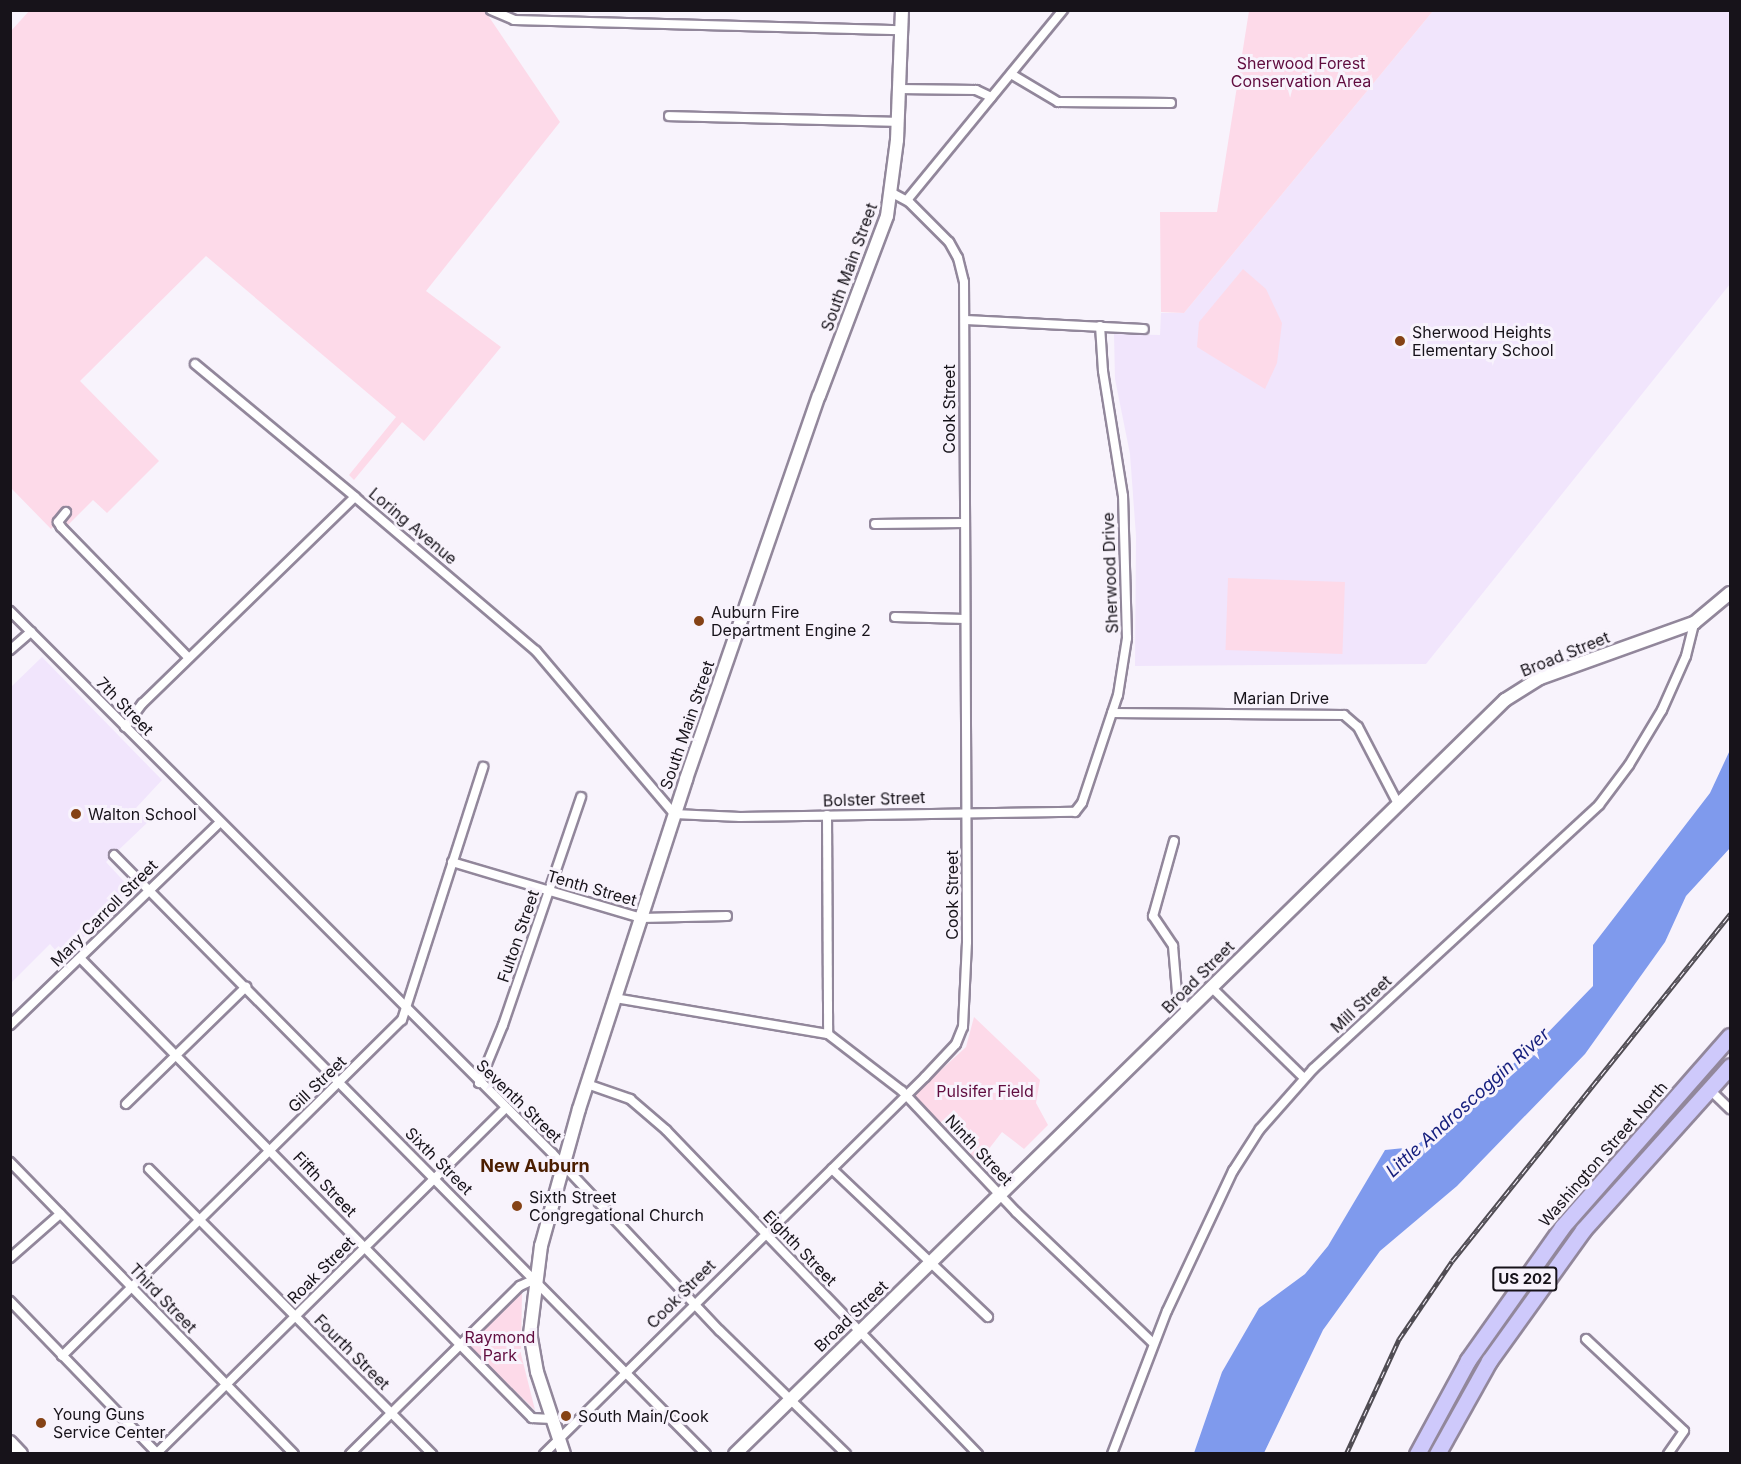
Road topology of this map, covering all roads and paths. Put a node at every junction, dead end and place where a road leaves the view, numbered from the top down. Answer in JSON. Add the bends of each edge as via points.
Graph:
{"nodes":[{"id":1,"x":902,"y":10,"type":"edge"},
{"id":2,"x":1063,"y":10,"type":"edge"},
{"id":3,"x":493,"y":12,"type":"edge"},
{"id":4,"x":901,"y":30,"type":"junction"},
{"id":5,"x":1011,"y":74,"type":"junction"},
{"id":6,"x":899,"y":89,"type":"junction"},
{"id":7,"x":991,"y":97,"type":"junction"},
{"id":8,"x":1171,"y":103,"type":"dead end"},
{"id":9,"x":669,"y":116,"type":"dead end"},
{"id":10,"x":898,"y":122,"type":"junction"},
{"id":11,"x":892,"y":193,"type":"junction"},
{"id":12,"x":907,"y":200,"type":"junction"},
{"id":13,"x":965,"y":320,"type":"junction"},
{"id":14,"x":1100,"y":326,"type":"junction"},
{"id":15,"x":1144,"y":329,"type":"dead end"},
{"id":16,"x":195,"y":364,"type":"dead end"},
{"id":17,"x":355,"y":497,"type":"junction"},
{"id":18,"x":66,"y":512,"type":"dead end"},
{"id":19,"x":964,"y":523,"type":"junction"},
{"id":20,"x":876,"y":524,"type":"dead end"},
{"id":21,"x":1731,"y":593,"type":"edge"},
{"id":22,"x":10,"y":611,"type":"edge"},
{"id":23,"x":895,"y":617,"type":"dead end"},
{"id":24,"x":965,"y":619,"type":"junction"},
{"id":25,"x":1694,"y":623,"type":"junction"},
{"id":26,"x":31,"y":632,"type":"junction"},
{"id":27,"x":10,"y":650,"type":"edge"},
{"id":28,"x":189,"y":658,"type":"junction"},
{"id":29,"x":1112,"y":713,"type":"junction"},
{"id":30,"x":124,"y":727,"type":"junction"},
{"id":31,"x":483,"y":767,"type":"dead end"},
{"id":32,"x":581,"y":797,"type":"dead end"},
{"id":33,"x":1398,"y":804,"type":"junction"},
{"id":34,"x":1075,"y":812,"type":"joint"},
{"id":35,"x":966,"y":813,"type":"junction"},
{"id":36,"x":674,"y":814,"type":"junction"},
{"id":37,"x":827,"y":815,"type":"junction"},
{"id":38,"x":219,"y":823,"type":"junction"},
{"id":39,"x":1174,"y":841,"type":"dead end"},
{"id":40,"x":114,"y":855,"type":"dead end"},
{"id":41,"x":452,"y":862,"type":"junction"},
{"id":42,"x":150,"y":890,"type":"junction"},
{"id":43,"x":549,"y":892,"type":"junction"},
{"id":44,"x":727,"y":916,"type":"dead end"},
{"id":45,"x":641,"y":918,"type":"junction"},
{"id":46,"x":80,"y":958,"type":"junction"},
{"id":47,"x":246,"y":987,"type":"junction"},
{"id":48,"x":1211,"y":987,"type":"junction"},
{"id":49,"x":615,"y":998,"type":"junction"},
{"id":50,"x":405,"y":1009,"type":"junction"},
{"id":51,"x":1187,"y":1011,"type":"junction"},
{"id":52,"x":10,"y":1025,"type":"edge"},
{"id":53,"x":828,"y":1034,"type":"junction"},
{"id":54,"x":1731,"y":1036,"type":"edge"},
{"id":55,"x":174,"y":1056,"type":"junction"},
{"id":56,"x":1731,"y":1066,"type":"edge"},
{"id":57,"x":1304,"y":1078,"type":"junction"},
{"id":58,"x":340,"y":1082,"type":"junction"},
{"id":59,"x":479,"y":1083,"type":"junction"},
{"id":60,"x":587,"y":1084,"type":"junction"},
{"id":61,"x":1710,"y":1089,"type":"junction"},
{"id":62,"x":907,"y":1095,"type":"junction"},
{"id":63,"x":126,"y":1104,"type":"dead end"},
{"id":64,"x":505,"y":1109,"type":"junction"},
{"id":65,"x":1731,"y":1109,"type":"edge"},
{"id":66,"x":270,"y":1151,"type":"junction"},
{"id":67,"x":10,"y":1162,"type":"edge"},
{"id":68,"x":562,"y":1166,"type":"junction"},
{"id":69,"x":149,"y":1169,"type":"dead end"},
{"id":70,"x":832,"y":1169,"type":"junction"},
{"id":71,"x":436,"y":1179,"type":"junction"},
{"id":72,"x":998,"y":1193,"type":"junction"},
{"id":73,"x":60,"y":1214,"type":"junction"},
{"id":74,"x":199,"y":1220,"type":"junction"},
{"id":75,"x":765,"y":1234,"type":"junction"},
{"id":76,"x":365,"y":1247,"type":"junction"},
{"id":77,"x":10,"y":1258,"type":"edge"},
{"id":78,"x":931,"y":1262,"type":"junction"},
{"id":79,"x":535,"y":1279,"type":"junction"},
{"id":80,"x":132,"y":1287,"type":"junction"},
{"id":81,"x":10,"y":1301,"type":"edge"},
{"id":82,"x":695,"y":1303,"type":"junction"},
{"id":83,"x":296,"y":1317,"type":"junction"},
{"id":84,"x":988,"y":1317,"type":"dead end"},
{"id":85,"x":860,"y":1330,"type":"junction"},
{"id":86,"x":1586,"y":1339,"type":"dead end"},
{"id":87,"x":1153,"y":1343,"type":"junction"},
{"id":88,"x":461,"y":1346,"type":"junction"},
{"id":89,"x":62,"y":1356,"type":"junction"},
{"id":90,"x":626,"y":1372,"type":"junction"},
{"id":91,"x":225,"y":1383,"type":"junction"},
{"id":92,"x":789,"y":1400,"type":"junction"},
{"id":93,"x":391,"y":1413,"type":"junction"},
{"id":94,"x":552,"y":1419,"type":"junction"},
{"id":95,"x":559,"y":1439,"type":"junction"},
{"id":96,"x":10,"y":1442,"type":"edge"},
{"id":97,"x":158,"y":1453,"type":"edge"},
{"id":98,"x":21,"y":1454,"type":"edge"},
{"id":99,"x":294,"y":1454,"type":"edge"},
{"id":100,"x":350,"y":1454,"type":"edge"},
{"id":101,"x":432,"y":1454,"type":"edge"},
{"id":102,"x":544,"y":1454,"type":"edge"},
{"id":103,"x":564,"y":1454,"type":"edge"},
{"id":104,"x":706,"y":1454,"type":"edge"},
{"id":105,"x":735,"y":1454,"type":"edge"},
{"id":106,"x":846,"y":1454,"type":"edge"},
{"id":107,"x":978,"y":1454,"type":"edge"},
{"id":108,"x":1112,"y":1454,"type":"edge"},
{"id":109,"x":1417,"y":1454,"type":"edge"},
{"id":110,"x":1437,"y":1454,"type":"edge"},
{"id":111,"x":1668,"y":1454,"type":"edge"}],
"edges":[{"from":1,"to":4,"type":"street","name":"South Main Street"},
{"from":2,"to":5,"type":"street"},
{"from":3,"to":4,"type":"street","via":[[514,20]]},
{"from":4,"to":6,"type":"street","name":"South Main Street"},
{"from":5,"to":7,"type":"street"},
{"from":5,"to":8,"type":"street","via":[[1058,102]]},
{"from":6,"to":7,"type":"street","via":[[976,90]]},
{"from":6,"to":10,"type":"street","name":"South Main Street"},
{"from":7,"to":12,"type":"street"},
{"from":9,"to":10,"type":"street"},
{"from":10,"to":11,"type":"street","name":"South Main Street"},
{"from":11,"to":12,"type":"street","name":"Cook Street"},
{"from":11,"to":36,"type":"street","name":"South Main Street","via":[[875,253],[819,396]]},
{"from":12,"to":13,"type":"street","name":"Cook Street","via":[[942,235],[958,258],[964,282]]},
{"from":13,"to":14,"type":"street"},
{"from":13,"to":19,"type":"street","name":"Cook Street"},
{"from":14,"to":15,"type":"street"},
{"from":14,"to":29,"type":"street","name":"Sherwood Drive","via":[[1103,371],[1123,496],[1126,656]]},
{"from":16,"to":17,"type":"street"},
{"from":17,"to":28,"type":"street","name":"Loring Avenue"},
{"from":17,"to":36,"type":"street","name":"Loring Avenue","via":[[536,651]]},
{"from":18,"to":28,"type":"street","via":[[58,522],[61,527]]},
{"from":19,"to":20,"type":"street"},
{"from":19,"to":24,"type":"street","name":"Cook Street"},
{"from":21,"to":25,"type":"street","name":"Broad Street"},
{"from":22,"to":26,"type":"street","name":"7th Street"},
{"from":23,"to":24,"type":"street"},
{"from":24,"to":35,"type":"street","name":"Cook Street"},
{"from":25,"to":33,"type":"street","name":"Broad Street","via":[[1540,678],[1515,693],[1463,737]]},
{"from":25,"to":57,"type":"street","name":"Mill Street","via":[[1686,656],[1662,710],[1599,805]]},
{"from":26,"to":27,"type":"street"},
{"from":26,"to":30,"type":"street","name":"7th Street"},
{"from":28,"to":30,"type":"street","name":"Loring Avenue"},
{"from":29,"to":33,"type":"street","name":"Marian Drive","via":[[1344,715],[1358,727]]},
{"from":29,"to":34,"type":"street","name":"Sherwood Drive","via":[[1082,803]]},
{"from":30,"to":38,"type":"street","name":"7th Street"},
{"from":31,"to":41,"type":"street","name":"Gill Street"},
{"from":32,"to":43,"type":"street","name":"Fulton Street"},
{"from":33,"to":48,"type":"street","name":"Broad Street"},
{"from":34,"to":35,"type":"street","name":"Bolster Street"},
{"from":35,"to":37,"type":"street","name":"Bolster Street"},
{"from":35,"to":62,"type":"street","name":"Cook Street","via":[[963,1028],[951,1049]]},
{"from":36,"to":37,"type":"street","name":"Bolster Street"},
{"from":36,"to":45,"type":"street","name":"South Main Street"},
{"from":37,"to":53,"type":"street"},
{"from":38,"to":42,"type":"street","name":"Mary Carroll Street"},
{"from":38,"to":50,"type":"street","name":"Seventh Street"},
{"from":39,"to":51,"type":"street","via":[[1153,916],[1173,946],[1178,993]]},
{"from":40,"to":42,"type":"street","name":"Sixth Street"},
{"from":41,"to":43,"type":"street","name":"Tenth Street"},
{"from":41,"to":50,"type":"street","name":"Gill Street"},
{"from":42,"to":46,"type":"street","name":"Mary Carroll Street"},
{"from":42,"to":47,"type":"street","name":"Sixth Street"},
{"from":43,"to":45,"type":"street","name":"Tenth Street"},
{"from":43,"to":59,"type":"street","name":"Fulton Street"},
{"from":44,"to":45,"type":"street","name":"Tenth Street"},
{"from":45,"to":49,"type":"street","name":"South Main Street"},
{"from":46,"to":52,"type":"street","name":"Mary Carroll Street"},
{"from":46,"to":55,"type":"street","name":"Fifth Street"},
{"from":47,"to":55,"type":"street"},
{"from":47,"to":58,"type":"street","name":"Sixth Street"},
{"from":48,"to":51,"type":"street","name":"Broad Street"},
{"from":48,"to":57,"type":"street"},
{"from":49,"to":53,"type":"street","name":"Ninth Street"},
{"from":49,"to":60,"type":"street","name":"South Main Street"},
{"from":50,"to":58,"type":"street","name":"Gill Street","via":[[399,1024]]},
{"from":50,"to":59,"type":"street","name":"Seventh Street"},
{"from":51,"to":72,"type":"street","name":"Broad Street"},
{"from":53,"to":62,"type":"street","name":"Ninth Street"},
{"from":54,"to":109,"type":"highway","name":"Washington Street North","number":"US 202","via":[[1562,1227],[1462,1370]]},
{"from":55,"to":63,"type":"street"},
{"from":55,"to":66,"type":"street","name":"Fifth Street"},
{"from":56,"to":61,"type":"highway","number":"US 202"},
{"from":57,"to":87,"type":"street","name":"Mill Street","via":[[1260,1129],[1233,1171]]},
{"from":58,"to":66,"type":"street","name":"Gill Street"},
{"from":58,"to":71,"type":"street","name":"Sixth Street"},
{"from":59,"to":64,"type":"street","name":"Seventh Street"},
{"from":60,"to":68,"type":"street","name":"South Main Street"},
{"from":60,"to":75,"type":"street","name":"Eighth Street","via":[[641,1107]]},
{"from":61,"to":65,"type":"street"},
{"from":61,"to":110,"type":"highway","number":"US 202","via":[[1605,1203],[1567,1251],[1465,1398]]},
{"from":62,"to":70,"type":"street","name":"Cook Street"},
{"from":62,"to":72,"type":"street","name":"Ninth Street"},
{"from":64,"to":68,"type":"street","name":"Seventh Street"},
{"from":64,"to":71,"type":"street","name":"Roak Street"},
{"from":66,"to":74,"type":"street","name":"Gill Street"},
{"from":66,"to":76,"type":"street","name":"Fifth Street"},
{"from":67,"to":73,"type":"street","name":"Third Street"},
{"from":68,"to":79,"type":"street","name":"South Main Street"},
{"from":68,"to":82,"type":"street","name":"Seventh Street"},
{"from":69,"to":74,"type":"street","name":"Fourth Street"},
{"from":70,"to":75,"type":"street","name":"Cook Street"},
{"from":70,"to":78,"type":"street"},
{"from":71,"to":76,"type":"street","name":"Roak Street"},
{"from":71,"to":79,"type":"street","name":"Sixth Street"},
{"from":72,"to":78,"type":"street","name":"Broad Street"},
{"from":72,"to":87,"type":"street","name":"Ninth Street"},
{"from":73,"to":77,"type":"street"},
{"from":73,"to":80,"type":"street","name":"Third Street"},
{"from":74,"to":80,"type":"street","name":"Gill Street"},
{"from":74,"to":83,"type":"street","name":"Fourth Street"},
{"from":75,"to":82,"type":"street","name":"Cook Street"},
{"from":75,"to":85,"type":"street","name":"Eighth Street"},
{"from":76,"to":83,"type":"street","name":"Roak Street"},
{"from":76,"to":88,"type":"street","name":"Fifth Street"},
{"from":78,"to":84,"type":"street"},
{"from":78,"to":85,"type":"street","name":"Broad Street"},
{"from":79,"to":88,"type":"street","via":[[520,1286]]},
{"from":79,"to":90,"type":"street","name":"Sixth Street"},
{"from":79,"to":94,"type":"street","name":"South Main Street","via":[[532,1350]]},
{"from":80,"to":89,"type":"street","name":"Gill Street"},
{"from":80,"to":91,"type":"street","name":"Third Street"},
{"from":81,"to":89,"type":"street"},
{"from":82,"to":90,"type":"street","name":"Cook Street"},
{"from":82,"to":92,"type":"street","name":"Seventh Street"},
{"from":83,"to":91,"type":"street","name":"Roak Street"},
{"from":83,"to":93,"type":"street","name":"Fourth Street"},
{"from":85,"to":92,"type":"street","name":"Broad Street"},
{"from":85,"to":107,"type":"street","name":"Eighth Street"},
{"from":86,"to":111,"type":"street","via":[[1684,1431]]},
{"from":87,"to":108,"type":"street","name":"Mill Street"},
{"from":88,"to":93,"type":"street"},
{"from":88,"to":94,"type":"street","name":"Fifth Street","via":[[532,1418]]},
{"from":89,"to":97,"type":"street"},
{"from":90,"to":95,"type":"street","name":"Cook Street"},
{"from":90,"to":104,"type":"street","name":"Sixth Street"},
{"from":91,"to":97,"type":"street","name":"Roak Street"},
{"from":91,"to":99,"type":"street","name":"Third Street"},
{"from":92,"to":105,"type":"street","name":"Broad Street"},
{"from":92,"to":106,"type":"street","name":"Seventh Street"},
{"from":93,"to":100,"type":"street"},
{"from":93,"to":101,"type":"street","name":"Fourth Street"},
{"from":94,"to":95,"type":"street","name":"South Main Street"},
{"from":95,"to":102,"type":"street","name":"Cook Street"},
{"from":95,"to":103,"type":"street","name":"South Main Street"},
{"from":96,"to":98,"type":"street"}]}
